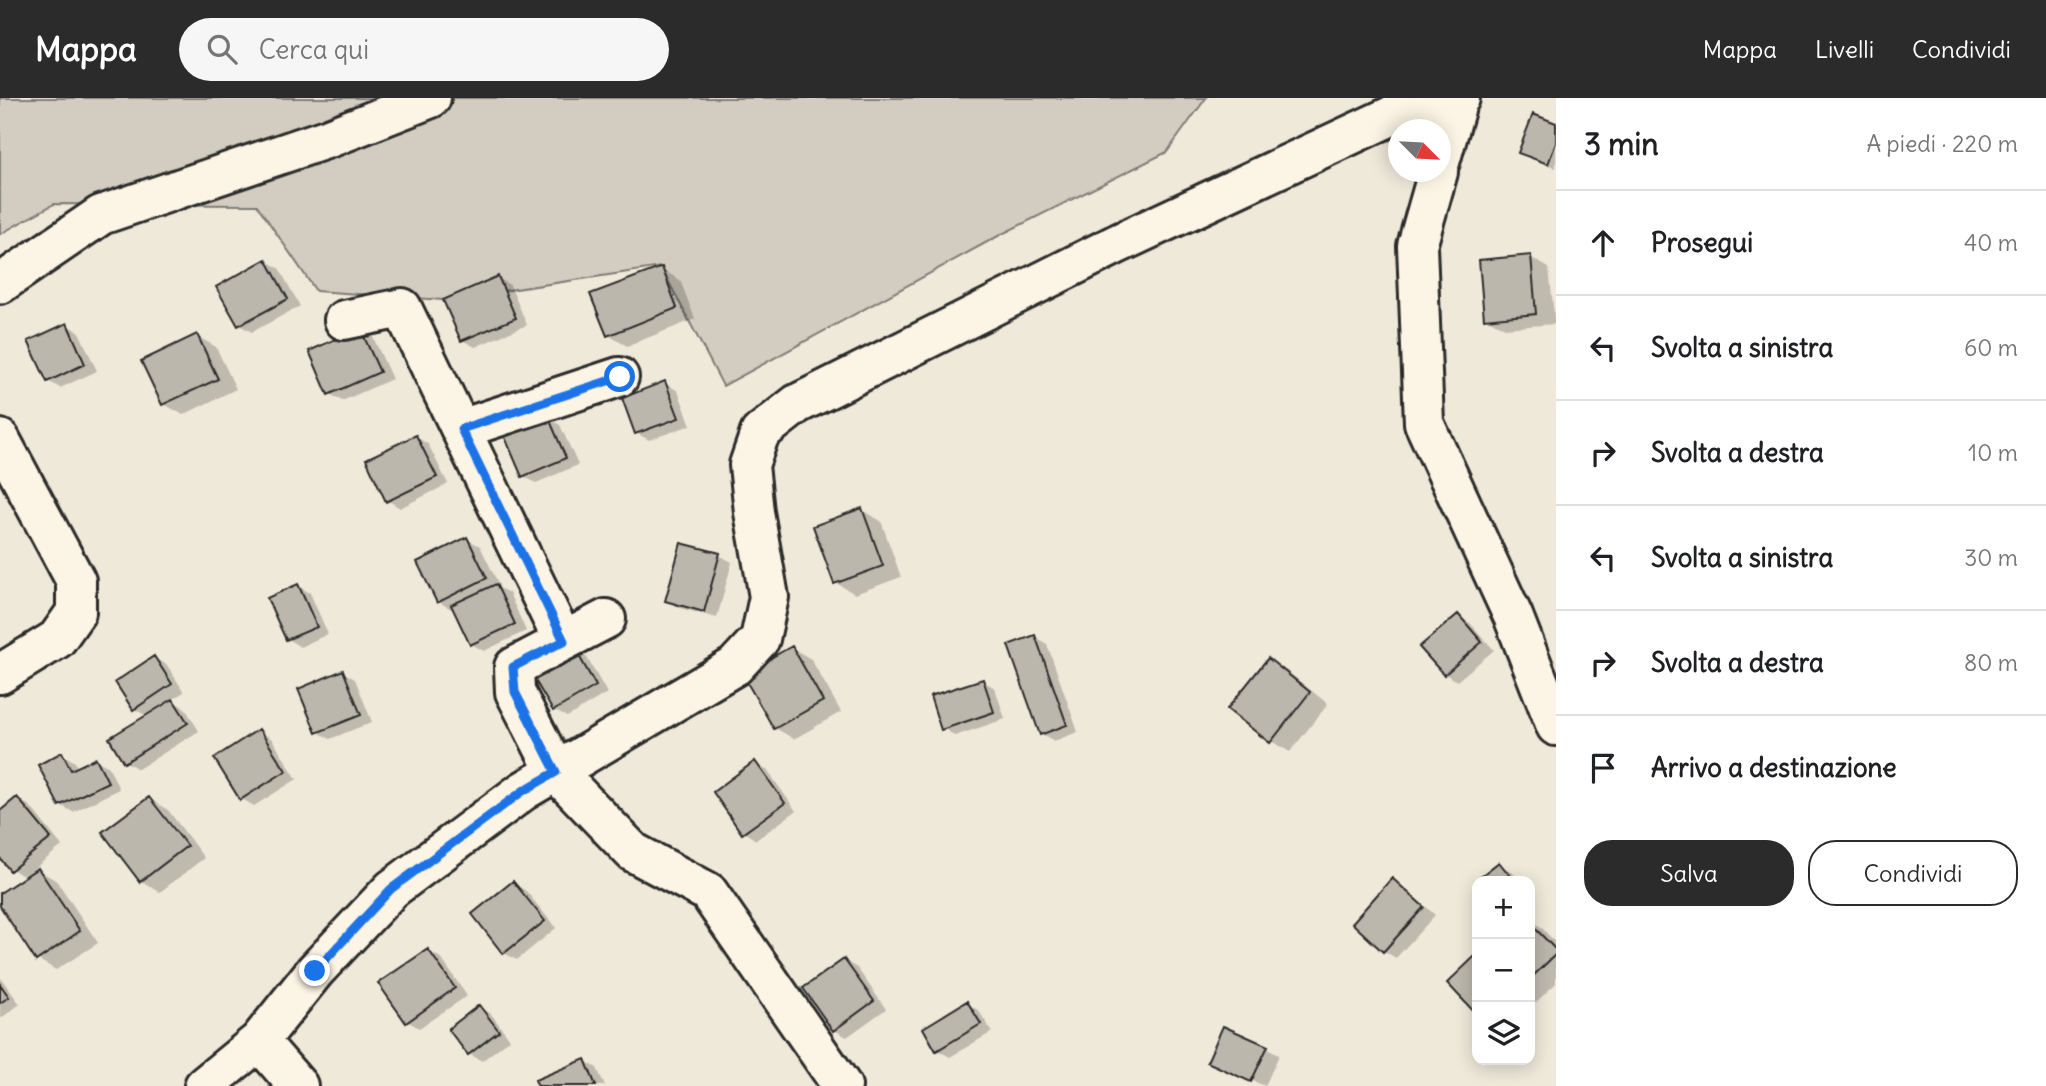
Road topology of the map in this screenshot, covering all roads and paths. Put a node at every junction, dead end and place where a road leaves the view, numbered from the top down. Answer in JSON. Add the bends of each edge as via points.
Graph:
{"nodes":[{"id":1,"x":431,"y":98,"type":"edge"},
{"id":2,"x":1459,"y":99,"type":"edge"},
{"id":3,"x":1451,"y":126,"type":"edge"},
{"id":4,"x":1435,"y":182,"type":"edge"},
{"id":5,"x":0,"y":284,"type":"edge"},
{"id":6,"x":344,"y":320,"type":"dead end"},
{"id":7,"x":620,"y":377,"type":"dead end"},
{"id":8,"x":461,"y":429,"type":"junction"},
{"id":9,"x":0,"y":439,"type":"edge"},
{"id":10,"x":606,"y":619,"type":"dead end"},
{"id":11,"x":564,"y":641,"type":"junction"},
{"id":12,"x":0,"y":674,"type":"edge"},
{"id":13,"x":1556,"y":726,"type":"edge"},
{"id":14,"x":556,"y":772,"type":"junction"},
{"id":15,"x":259,"y":1041,"type":"junction"},
{"id":16,"x":204,"y":1086,"type":"edge"},
{"id":17,"x":298,"y":1086,"type":"edge"},
{"id":18,"x":842,"y":1086,"type":"edge"}],
"edges":[{"from":1,"to":5,"type":"street","via":[[329,138],[101,215]]},
{"from":2,"to":3,"type":"street"},
{"from":2,"to":14,"type":"street","via":[[1404,110],[1117,244],[797,404],[760,433],[749,465],[769,597],[760,639],[735,666]]},
{"from":4,"to":13,"type":"street","via":[[1417,246],[1423,423],[1513,616]]},
{"from":6,"to":8,"type":"street","via":[[402,308]]},
{"from":7,"to":8,"type":"street"},
{"from":8,"to":11,"type":"street"},
{"from":9,"to":12,"type":"street","via":[[76,581],[76,612],[57,639]]},
{"from":10,"to":11,"type":"street"},
{"from":11,"to":14,"type":"street","via":[[513,667],[515,692]]},
{"from":14,"to":15,"type":"street","via":[[523,791],[391,889],[315,971]]},
{"from":14,"to":18,"type":"street","via":[[633,852],[708,892]]},
{"from":15,"to":16,"type":"street"},
{"from":15,"to":17,"type":"street"}]}
